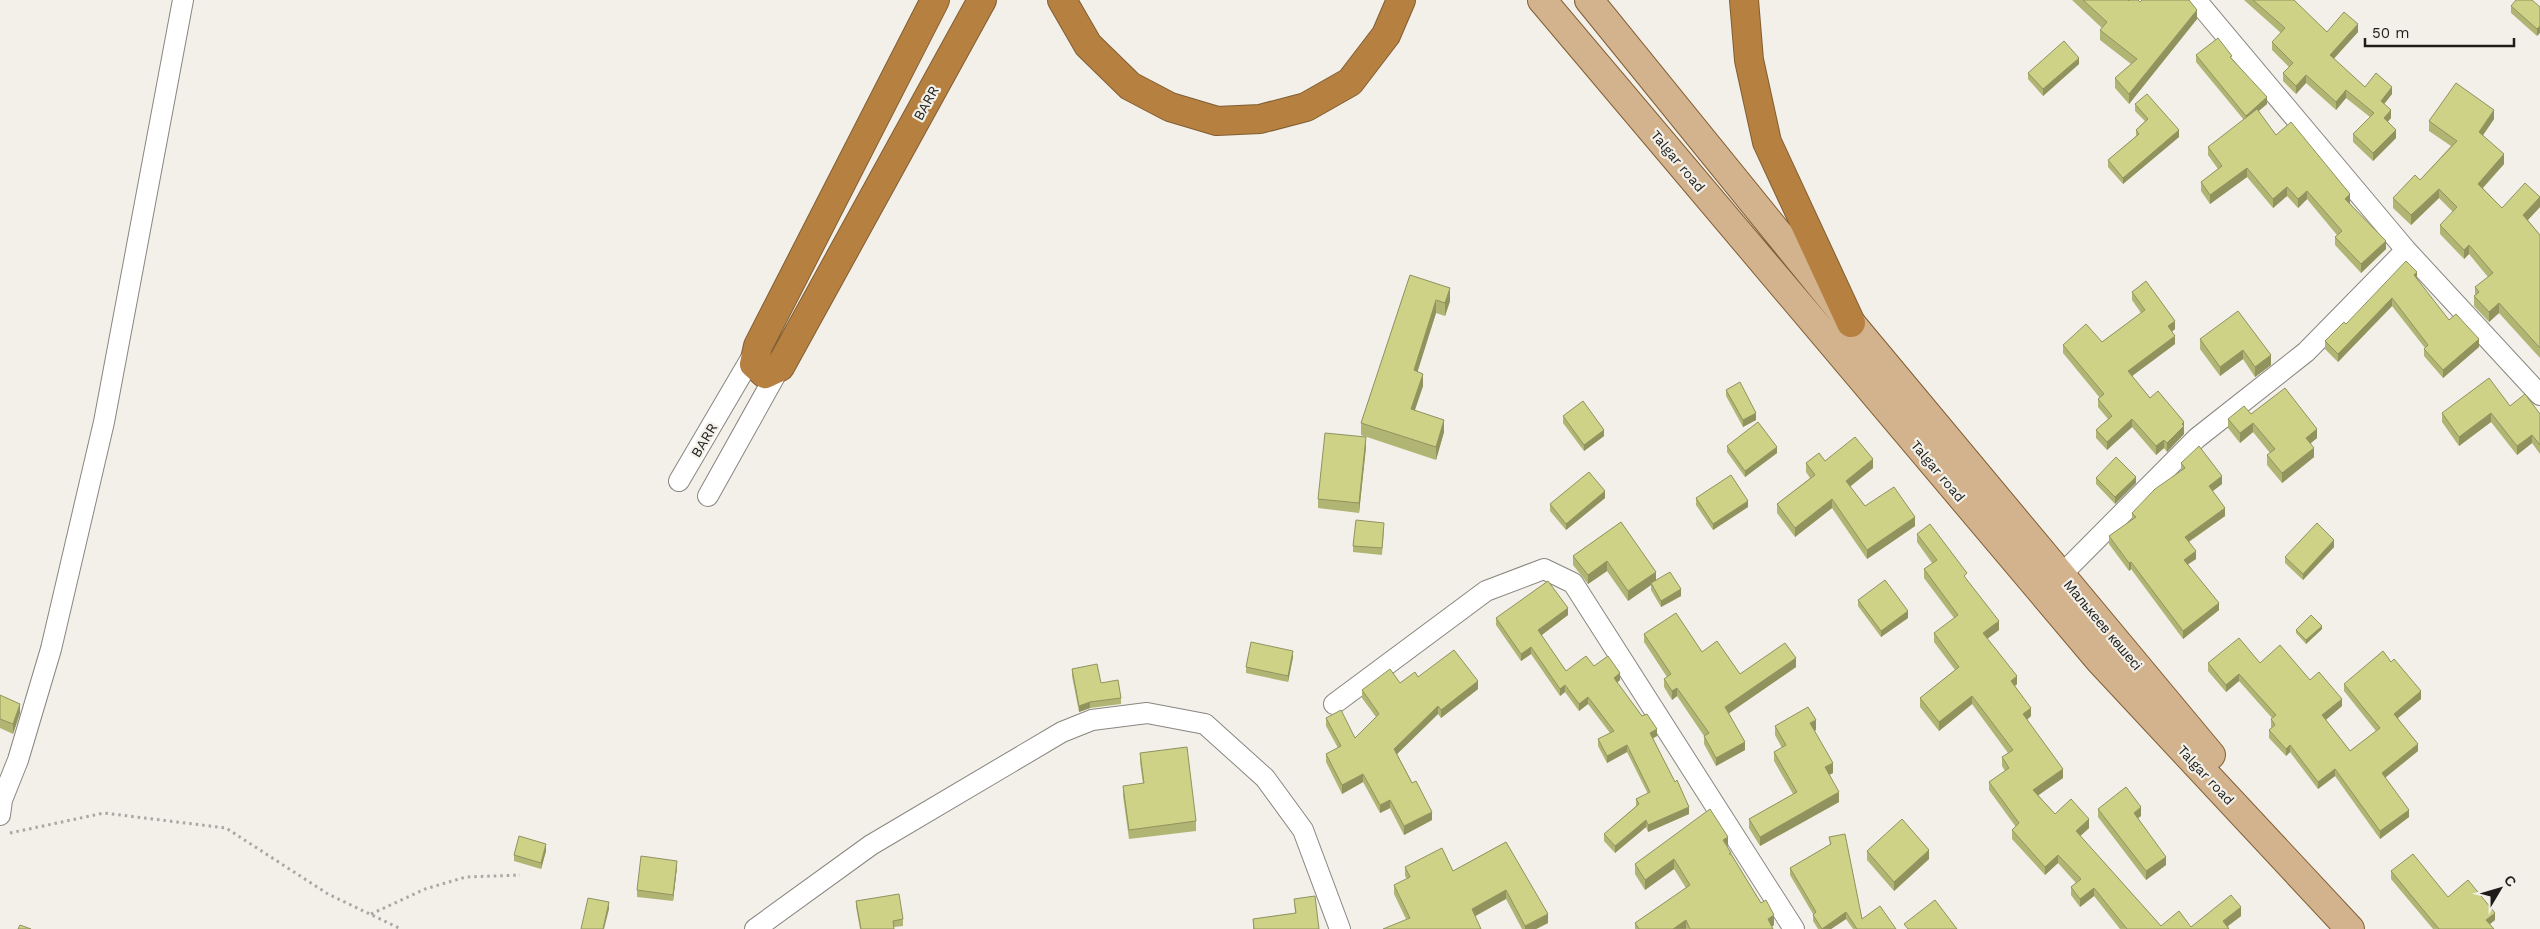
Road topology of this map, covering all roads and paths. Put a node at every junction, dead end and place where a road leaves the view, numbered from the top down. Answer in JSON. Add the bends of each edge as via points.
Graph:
{"nodes":[{"id":1,"x":183,"y":0,"type":"edge"},
{"id":2,"x":934,"y":0,"type":"edge"},
{"id":3,"x":982,"y":0,"type":"edge"},
{"id":4,"x":1062,"y":0,"type":"edge"},
{"id":5,"x":1401,"y":0,"type":"edge"},
{"id":6,"x":1542,"y":0,"type":"edge"},
{"id":7,"x":1589,"y":0,"type":"edge"},
{"id":8,"x":1744,"y":0,"type":"edge"},
{"id":9,"x":2196,"y":0,"type":"edge"},
{"id":10,"x":2406,"y":250,"type":"junction"},
{"id":11,"x":1851,"y":323,"type":"junction"},
{"id":12,"x":758,"y":346,"type":"junction"},
{"id":13,"x":780,"y":368,"type":"junction"},
{"id":14,"x":2540,"y":395,"type":"edge"},
{"id":15,"x":679,"y":481,"type":"dead end"},
{"id":16,"x":708,"y":496,"type":"dead end"},
{"id":17,"x":2061,"y":575,"type":"junction"},
{"id":18,"x":1334,"y":704,"type":"dead end"},
{"id":19,"x":1,"y":805,"type":"edge"},
{"id":20,"x":0,"y":835,"type":"edge"},
{"id":21,"x":520,"y":875,"type":"dead end"},
{"id":22,"x":370,"y":914,"type":"junction"},
{"id":23,"x":401,"y":929,"type":"edge"},
{"id":24,"x":755,"y":929,"type":"edge"},
{"id":25,"x":1340,"y":929,"type":"edge"},
{"id":26,"x":1794,"y":929,"type":"edge"},
{"id":27,"x":2351,"y":929,"type":"edge"}],
"edges":[{"from":1,"to":19,"type":"street","via":[[104,422],[51,649]]},
{"from":2,"to":12,"type":"highway"},
{"from":3,"to":13,"type":"highway","name":"BARR"},
{"from":4,"to":5,"type":"highway","via":[[1088,45],[1130,86],[1170,107],[1218,121],[1260,119],[1306,107],[1350,82],[1386,35]]},
{"from":6,"to":27,"type":"main road","name":"Talgar road","via":[[2100,661]]},
{"from":7,"to":11,"type":"main road"},
{"from":8,"to":11,"type":"highway","via":[[1749,60],[1767,142]]},
{"from":9,"to":10,"type":"street"},
{"from":10,"to":14,"type":"street"},
{"from":10,"to":17,"type":"street","via":[[2306,352],[2197,438]]},
{"from":11,"to":17,"type":"main road","name":"Малькеев көшесі"},
{"from":12,"to":13,"type":"highway","via":[[754,364],[761,372],[765,374]]},
{"from":12,"to":15,"type":"street","name":"BARR"},
{"from":13,"to":16,"type":"street"},
{"from":17,"to":27,"type":"main road","name":"Малькеев көшесі"},
{"from":18,"to":26,"type":"street","via":[[1486,591],[1544,569],[1573,584]]},
{"from":20,"to":22,"type":"path","via":[[104,813],[226,828],[328,894]]},
{"from":21,"to":22,"type":"path","via":[[466,877],[425,889]]},
{"from":22,"to":23,"type":"path"},
{"from":24,"to":25,"type":"street","via":[[871,845],[1062,732],[1092,720],[1147,713],[1205,724],[1265,778],[1303,830]]}]}
